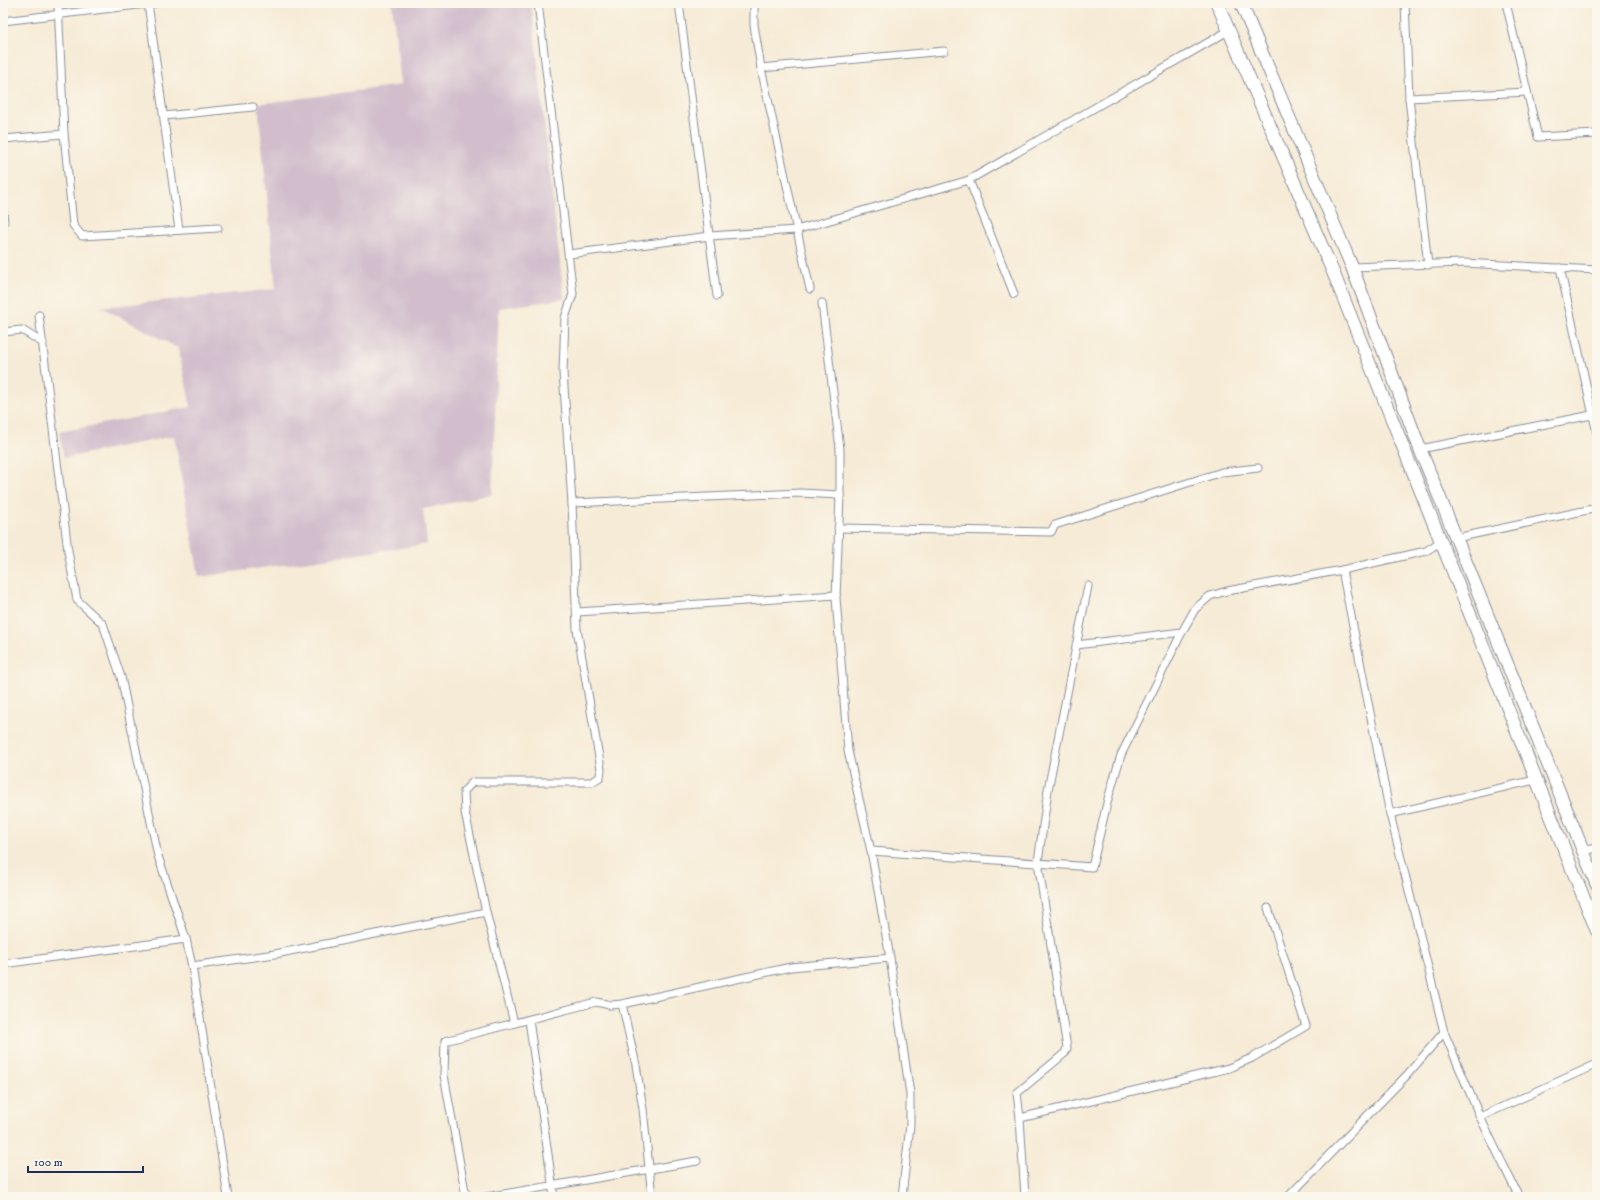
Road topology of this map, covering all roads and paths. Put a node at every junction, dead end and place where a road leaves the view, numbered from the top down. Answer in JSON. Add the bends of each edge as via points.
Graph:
{"nodes":[{"id":1,"x":58,"y":3,"type":"edge"},
{"id":2,"x":151,"y":3,"type":"edge"},
{"id":3,"x":538,"y":3,"type":"edge"},
{"id":4,"x":679,"y":3,"type":"edge"},
{"id":5,"x":754,"y":3,"type":"edge"},
{"id":6,"x":1217,"y":3,"type":"edge"},
{"id":7,"x":1241,"y":3,"type":"edge"},
{"id":8,"x":1404,"y":3,"type":"edge"},
{"id":9,"x":1506,"y":3,"type":"edge"},
{"id":10,"x":59,"y":15,"type":"junction"},
{"id":11,"x":3,"y":22,"type":"edge"},
{"id":12,"x":1228,"y":31,"type":"junction"},
{"id":13,"x":944,"y":51,"type":"dead end"},
{"id":14,"x":761,"y":68,"type":"junction"},
{"id":15,"x":1527,"y":92,"type":"junction"},
{"id":16,"x":1409,"y":98,"type":"junction"},
{"id":17,"x":253,"y":107,"type":"dead end"},
{"id":18,"x":164,"y":116,"type":"junction"},
{"id":19,"x":64,"y":134,"type":"junction"},
{"id":20,"x":1597,"y":134,"type":"edge"},
{"id":21,"x":3,"y":139,"type":"edge"},
{"id":22,"x":969,"y":180,"type":"junction"},
{"id":23,"x":3,"y":212,"type":"edge"},
{"id":24,"x":4,"y":222,"type":"dead end"},
{"id":25,"x":218,"y":228,"type":"dead end"},
{"id":26,"x":179,"y":230,"type":"junction"},
{"id":27,"x":796,"y":230,"type":"junction"},
{"id":28,"x":710,"y":236,"type":"junction"},
{"id":29,"x":569,"y":254,"type":"junction"},
{"id":30,"x":1428,"y":265,"type":"junction"},
{"id":31,"x":1352,"y":267,"type":"junction"},
{"id":32,"x":1560,"y":268,"type":"junction"},
{"id":33,"x":1597,"y":270,"type":"edge"},
{"id":34,"x":810,"y":289,"type":"dead end"},
{"id":35,"x":1014,"y":294,"type":"dead end"},
{"id":36,"x":717,"y":296,"type":"dead end"},
{"id":37,"x":822,"y":303,"type":"dead end"},
{"id":38,"x":40,"y":315,"type":"dead end"},
{"id":39,"x":3,"y":332,"type":"edge"},
{"id":40,"x":43,"y":343,"type":"junction"},
{"id":41,"x":1595,"y":415,"type":"edge"},
{"id":42,"x":1597,"y":433,"type":"edge"},
{"id":43,"x":1420,"y":449,"type":"junction"},
{"id":44,"x":1258,"y":468,"type":"dead end"},
{"id":45,"x":840,"y":495,"type":"junction"},
{"id":46,"x":572,"y":503,"type":"junction"},
{"id":47,"x":1597,"y":508,"type":"edge"},
{"id":48,"x":838,"y":528,"type":"junction"},
{"id":49,"x":1456,"y":538,"type":"junction"},
{"id":50,"x":1440,"y":542,"type":"junction"},
{"id":51,"x":1342,"y":570,"type":"junction"},
{"id":52,"x":1088,"y":586,"type":"dead end"},
{"id":53,"x":836,"y":595,"type":"junction"},
{"id":54,"x":577,"y":612,"type":"junction"},
{"id":55,"x":1182,"y":632,"type":"junction"},
{"id":56,"x":1076,"y":645,"type":"junction"},
{"id":57,"x":1535,"y":780,"type":"junction"},
{"id":58,"x":1390,"y":814,"type":"junction"},
{"id":59,"x":1597,"y":848,"type":"edge"},
{"id":60,"x":871,"y":851,"type":"junction"},
{"id":61,"x":1583,"y":851,"type":"junction"},
{"id":62,"x":1038,"y":862,"type":"junction"},
{"id":63,"x":1597,"y":885,"type":"edge"},
{"id":64,"x":1268,"y":908,"type":"dead end"},
{"id":65,"x":486,"y":912,"type":"junction"},
{"id":66,"x":1597,"y":931,"type":"edge"},
{"id":67,"x":186,"y":939,"type":"junction"},
{"id":68,"x":890,"y":958,"type":"junction"},
{"id":69,"x":3,"y":964,"type":"edge"},
{"id":70,"x":192,"y":966,"type":"junction"},
{"id":71,"x":622,"y":1004,"type":"junction"},
{"id":72,"x":528,"y":1020,"type":"junction"},
{"id":73,"x":514,"y":1024,"type":"junction"},
{"id":74,"x":1444,"y":1032,"type":"junction"},
{"id":75,"x":1597,"y":1064,"type":"edge"},
{"id":76,"x":1480,"y":1117,"type":"junction"},
{"id":77,"x":1020,"y":1118,"type":"junction"},
{"id":78,"x":697,"y":1161,"type":"dead end"},
{"id":79,"x":649,"y":1169,"type":"junction"},
{"id":80,"x":553,"y":1185,"type":"junction"},
{"id":81,"x":228,"y":1197,"type":"edge"},
{"id":82,"x":466,"y":1197,"type":"edge"},
{"id":83,"x":486,"y":1197,"type":"edge"},
{"id":84,"x":554,"y":1197,"type":"edge"},
{"id":85,"x":652,"y":1197,"type":"edge"},
{"id":86,"x":902,"y":1197,"type":"edge"},
{"id":87,"x":1025,"y":1197,"type":"edge"},
{"id":88,"x":1288,"y":1197,"type":"edge"},
{"id":89,"x":1519,"y":1197,"type":"edge"}],
"edges":[{"from":1,"to":10,"type":"street"},
{"from":2,"to":10,"type":"street"},
{"from":2,"to":18,"type":"street"},
{"from":3,"to":29,"type":"street"},
{"from":4,"to":28,"type":"street"},
{"from":5,"to":14,"type":"street","via":[[754,25]]},
{"from":6,"to":12,"type":"highway"},
{"from":7,"to":31,"type":"highway"},
{"from":8,"to":16,"type":"street"},
{"from":9,"to":15,"type":"street"},
{"from":10,"to":11,"type":"street"},
{"from":10,"to":19,"type":"street"},
{"from":12,"to":22,"type":"street"},
{"from":12,"to":50,"type":"highway","via":[[1333,272]]},
{"from":13,"to":14,"type":"street"},
{"from":14,"to":27,"type":"street"},
{"from":15,"to":16,"type":"street"},
{"from":15,"to":20,"type":"street","via":[[1538,137]]},
{"from":16,"to":30,"type":"street"},
{"from":17,"to":18,"type":"street"},
{"from":18,"to":26,"type":"street"},
{"from":19,"to":21,"type":"street"},
{"from":19,"to":26,"type":"street","via":[[73,225],[82,236]]},
{"from":22,"to":27,"type":"street"},
{"from":22,"to":35,"type":"street"},
{"from":23,"to":24,"type":"street"},
{"from":25,"to":26,"type":"street"},
{"from":27,"to":28,"type":"street"},
{"from":27,"to":34,"type":"street"},
{"from":28,"to":29,"type":"street"},
{"from":28,"to":36,"type":"street"},
{"from":29,"to":46,"type":"street","via":[[574,294],[565,318],[564,372]]},
{"from":30,"to":31,"type":"street"},
{"from":30,"to":32,"type":"street","via":[[1463,263]]},
{"from":31,"to":43,"type":"highway"},
{"from":32,"to":33,"type":"street"},
{"from":32,"to":41,"type":"street"},
{"from":37,"to":45,"type":"street","via":[[840,449]]},
{"from":38,"to":40,"type":"street"},
{"from":39,"to":40,"type":"street","via":[[22,330]]},
{"from":40,"to":67,"type":"street","via":[[68,551],[77,600],[103,624],[121,677],[158,856]]},
{"from":41,"to":42,"type":"street"},
{"from":41,"to":43,"type":"street"},
{"from":43,"to":49,"type":"highway"},
{"from":44,"to":48,"type":"street","via":[[1222,472],[1056,525],[1051,532]]},
{"from":45,"to":46,"type":"street","via":[[800,493]]},
{"from":45,"to":48,"type":"street"},
{"from":46,"to":54,"type":"street"},
{"from":47,"to":49,"type":"street"},
{"from":48,"to":53,"type":"street"},
{"from":49,"to":61,"type":"highway"},
{"from":50,"to":51,"type":"street","via":[[1426,551]]},
{"from":50,"to":57,"type":"highway"},
{"from":51,"to":55,"type":"street","via":[[1210,596],[1195,609]]},
{"from":51,"to":58,"type":"street"},
{"from":52,"to":56,"type":"street"},
{"from":53,"to":54,"type":"street"},
{"from":53,"to":60,"type":"street","via":[[848,751]]},
{"from":54,"to":65,"type":"street","via":[[577,629],[601,769],[600,777],[592,782],[473,782],[464,791],[465,812]]},
{"from":55,"to":56,"type":"street"},
{"from":55,"to":62,"type":"street","via":[[1121,755],[1092,867]]},
{"from":56,"to":62,"type":"street","via":[[1048,790]]},
{"from":57,"to":58,"type":"street"},
{"from":57,"to":66,"type":"highway"},
{"from":58,"to":74,"type":"street"},
{"from":59,"to":61,"type":"street"},
{"from":60,"to":62,"type":"street"},
{"from":60,"to":68,"type":"street"},
{"from":61,"to":63,"type":"highway"},
{"from":62,"to":77,"type":"street","via":[[1067,1048],[1016,1093]]},
{"from":64,"to":77,"type":"street","via":[[1306,1026],[1252,1058],[1229,1068]]},
{"from":65,"to":70,"type":"street","via":[[275,954]]},
{"from":65,"to":73,"type":"street"},
{"from":67,"to":69,"type":"street"},
{"from":67,"to":70,"type":"street"},
{"from":68,"to":71,"type":"street","via":[[791,968]]},
{"from":68,"to":86,"type":"street","via":[[910,1094],[910,1125]]},
{"from":70,"to":81,"type":"street"},
{"from":71,"to":72,"type":"street","via":[[596,1002]]},
{"from":71,"to":79,"type":"street","via":[[636,1065]]},
{"from":72,"to":73,"type":"street"},
{"from":72,"to":80,"type":"street"},
{"from":73,"to":82,"type":"street","via":[[445,1041],[444,1075]]},
{"from":74,"to":76,"type":"street"},
{"from":74,"to":88,"type":"street"},
{"from":75,"to":76,"type":"street"},
{"from":76,"to":89,"type":"street"},
{"from":77,"to":87,"type":"street"},
{"from":78,"to":79,"type":"street"},
{"from":79,"to":80,"type":"street"},
{"from":79,"to":85,"type":"street"},
{"from":80,"to":83,"type":"street"},
{"from":80,"to":84,"type":"street"}]}
